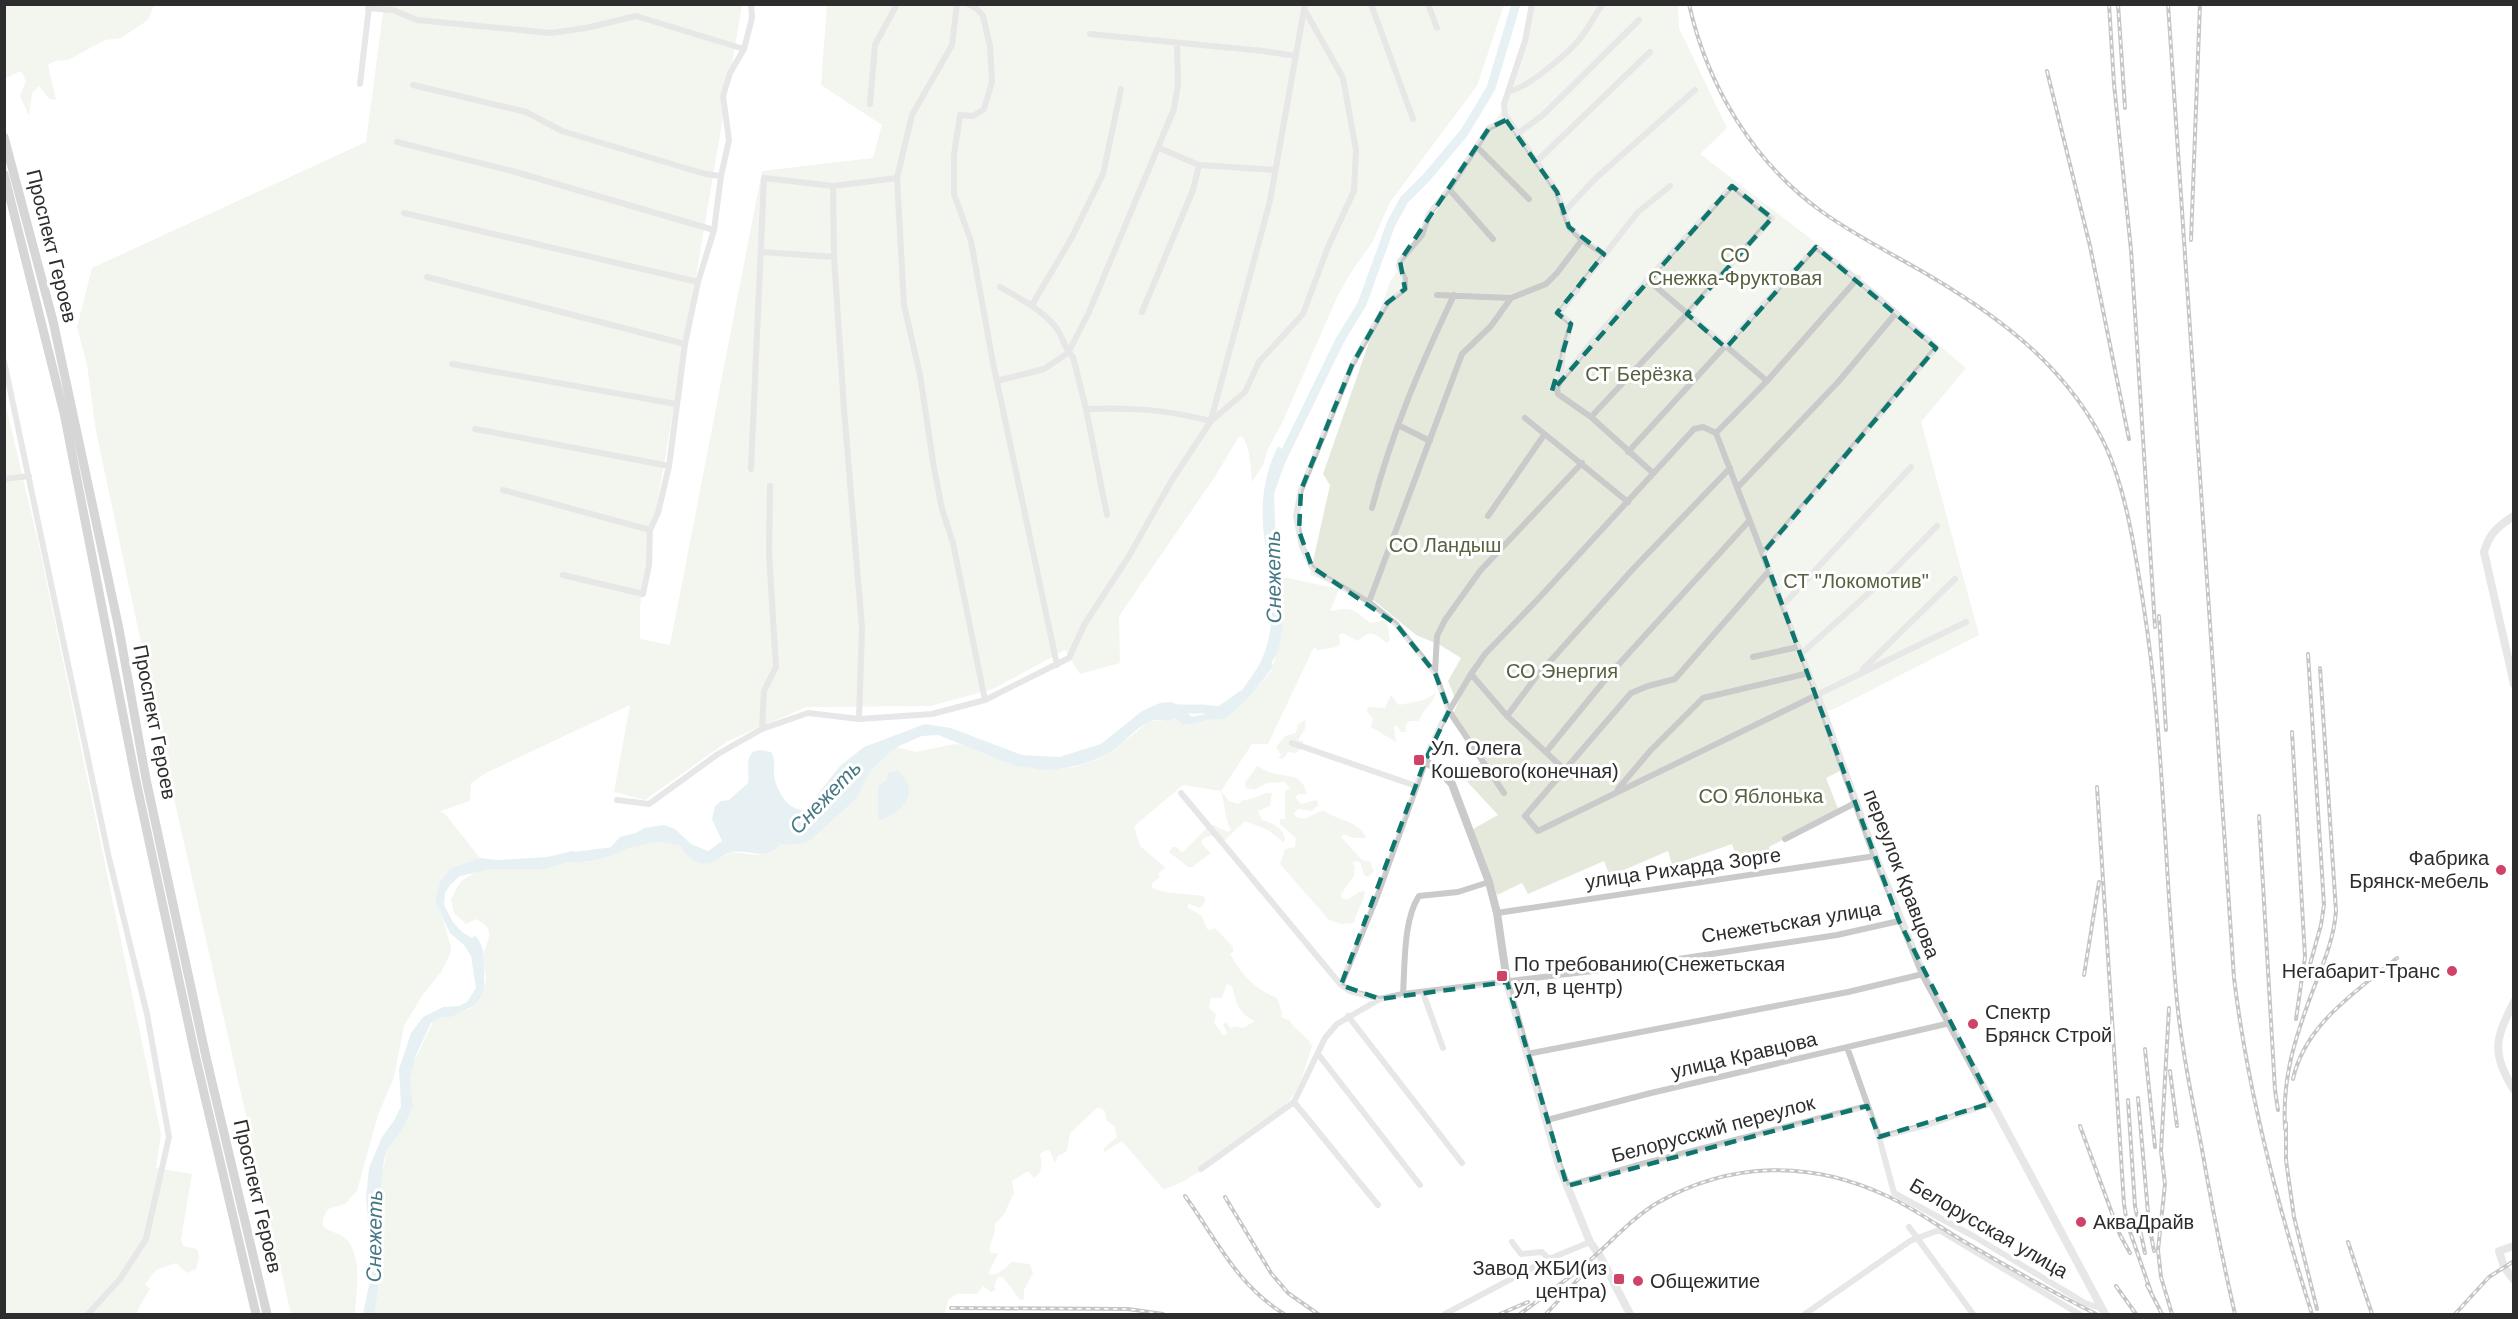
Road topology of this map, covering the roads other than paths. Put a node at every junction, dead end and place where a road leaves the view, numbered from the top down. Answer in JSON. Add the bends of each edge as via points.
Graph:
{"nodes":[{"id":1,"x":751,"y":4,"type":"edge"},
{"id":2,"x":897,"y":4,"type":"edge"},
{"id":3,"x":957,"y":4,"type":"edge"},
{"id":4,"x":968,"y":4,"type":"edge"},
{"id":5,"x":1371,"y":4,"type":"edge"},
{"id":6,"x":1428,"y":4,"type":"edge"},
{"id":7,"x":1532,"y":4,"type":"edge"},
{"id":8,"x":1603,"y":4,"type":"edge"},
{"id":9,"x":369,"y":6,"type":"edge"},
{"id":10,"x":1304,"y":7,"type":"edge"},
{"id":11,"x":1639,"y":20,"type":"dead end"},
{"id":12,"x":1437,"y":28,"type":"dead end"},
{"id":13,"x":1090,"y":34,"type":"dead end"},
{"id":14,"x":1177,"y":43,"type":"junction"},
{"id":15,"x":744,"y":49,"type":"junction"},
{"id":16,"x":1650,"y":52,"type":"dead end"},
{"id":17,"x":1296,"y":56,"type":"junction"},
{"id":18,"x":360,"y":84,"type":"dead end"},
{"id":19,"x":413,"y":85,"type":"dead end"},
{"id":20,"x":1121,"y":89,"type":"dead end"},
{"id":21,"x":1695,"y":90,"type":"dead end"},
{"id":22,"x":1508,"y":91,"type":"junction"},
{"id":23,"x":870,"y":104,"type":"dead end"},
{"id":24,"x":1413,"y":119,"type":"dead end"},
{"id":25,"x":1506,"y":120,"type":"junction"},
{"id":26,"x":1517,"y":134,"type":"junction"},
{"id":27,"x":4,"y":137,"type":"edge"},
{"id":28,"x":398,"y":142,"type":"dead end"},
{"id":29,"x":1477,"y":147,"type":"junction"},
{"id":30,"x":1159,"y":148,"type":"junction"},
{"id":31,"x":1537,"y":160,"type":"junction"},
{"id":32,"x":1199,"y":165,"type":"junction"},
{"id":33,"x":1276,"y":170,"type":"junction"},
{"id":34,"x":4,"y":174,"type":"edge"},
{"id":35,"x":721,"y":176,"type":"junction"},
{"id":36,"x":897,"y":178,"type":"junction"},
{"id":37,"x":833,"y":186,"type":"junction"},
{"id":38,"x":1670,"y":186,"type":"dead end"},
{"id":39,"x":1449,"y":189,"type":"junction"},
{"id":40,"x":1529,"y":199,"type":"dead end"},
{"id":41,"x":404,"y":213,"type":"dead end"},
{"id":42,"x":1563,"y":213,"type":"junction"},
{"id":43,"x":714,"y":230,"type":"junction"},
{"id":44,"x":1493,"y":239,"type":"dead end"},
{"id":45,"x":1582,"y":240,"type":"junction"},
{"id":46,"x":762,"y":252,"type":"junction"},
{"id":47,"x":1604,"y":254,"type":"junction"},
{"id":48,"x":834,"y":257,"type":"junction"},
{"id":49,"x":427,"y":277,"type":"dead end"},
{"id":50,"x":1858,"y":278,"type":"junction"},
{"id":51,"x":1649,"y":281,"type":"junction"},
{"id":52,"x":698,"y":282,"type":"junction"},
{"id":53,"x":1000,"y":287,"type":"dead end"},
{"id":54,"x":1437,"y":295,"type":"dead end"},
{"id":55,"x":1454,"y":295,"type":"junction"},
{"id":56,"x":1511,"y":298,"type":"junction"},
{"id":57,"x":1032,"y":305,"type":"junction"},
{"id":58,"x":1142,"y":312,"type":"dead end"},
{"id":59,"x":1687,"y":314,"type":"junction"},
{"id":60,"x":1896,"y":314,"type":"junction"},
{"id":61,"x":685,"y":344,"type":"junction"},
{"id":62,"x":1726,"y":348,"type":"junction"},
{"id":63,"x":1068,"y":353,"type":"junction"},
{"id":64,"x":4,"y":361,"type":"edge"},
{"id":65,"x":452,"y":364,"type":"dead end"},
{"id":66,"x":997,"y":381,"type":"junction"},
{"id":67,"x":1767,"y":381,"type":"junction"},
{"id":68,"x":1560,"y":382,"type":"junction"},
{"id":69,"x":676,"y":404,"type":"junction"},
{"id":70,"x":1086,"y":409,"type":"junction"},
{"id":71,"x":1591,"y":417,"type":"junction"},
{"id":72,"x":1525,"y":418,"type":"dead end"},
{"id":73,"x":1210,"y":421,"type":"junction"},
{"id":74,"x":1398,"y":426,"type":"junction"},
{"id":75,"x":475,"y":429,"type":"dead end"},
{"id":76,"x":1716,"y":433,"type":"junction"},
{"id":77,"x":1544,"y":435,"type":"junction"},
{"id":78,"x":1430,"y":441,"type":"junction"},
{"id":79,"x":1628,"y":452,"type":"junction"},
{"id":80,"x":1582,"y":463,"type":"junction"},
{"id":81,"x":669,"y":466,"type":"junction"},
{"id":82,"x":1911,"y":467,"type":"dead end"},
{"id":83,"x":1730,"y":468,"type":"junction"},
{"id":84,"x":751,"y":469,"type":"dead end"},
{"id":85,"x":1653,"y":473,"type":"junction"},
{"id":86,"x":29,"y":476,"type":"junction"},
{"id":87,"x":4,"y":479,"type":"edge"},
{"id":88,"x":770,"y":486,"type":"dead end"},
{"id":89,"x":1738,"y":487,"type":"junction"},
{"id":90,"x":504,"y":490,"type":"dead end"},
{"id":91,"x":1628,"y":502,"type":"junction"},
{"id":92,"x":1372,"y":508,"type":"dead end"},
{"id":93,"x":1107,"y":515,"type":"dead end"},
{"id":94,"x":1488,"y":516,"type":"dead end"},
{"id":95,"x":2514,"y":516,"type":"edge"},
{"id":96,"x":1749,"y":521,"type":"junction"},
{"id":97,"x":1937,"y":525,"type":"dead end"},
{"id":98,"x":650,"y":530,"type":"junction"},
{"id":99,"x":1763,"y":552,"type":"junction"},
{"id":100,"x":1769,"y":571,"type":"junction"},
{"id":101,"x":563,"y":575,"type":"dead end"},
{"id":102,"x":1955,"y":579,"type":"dead end"},
{"id":103,"x":1369,"y":602,"type":"junction"},
{"id":104,"x":1783,"y":605,"type":"junction"},
{"id":105,"x":1966,"y":622,"type":"dead end"},
{"id":106,"x":1798,"y":647,"type":"junction"},
{"id":107,"x":1801,"y":654,"type":"junction"},
{"id":108,"x":1753,"y":657,"type":"dead end"},
{"id":109,"x":1057,"y":664,"type":"junction"},
{"id":110,"x":1435,"y":673,"type":"junction"},
{"id":111,"x":1809,"y":673,"type":"junction"},
{"id":112,"x":1471,"y":674,"type":"junction"},
{"id":113,"x":1858,"y":674,"type":"junction"},
{"id":114,"x":2514,"y":684,"type":"edge"},
{"id":115,"x":1817,"y":695,"type":"junction"},
{"id":116,"x":985,"y":700,"type":"junction"},
{"id":117,"x":1449,"y":711,"type":"junction"},
{"id":118,"x":1508,"y":716,"type":"junction"},
{"id":119,"x":859,"y":719,"type":"junction"},
{"id":120,"x":762,"y":729,"type":"junction"},
{"id":121,"x":1292,"y":743,"type":"dead end"},
{"id":122,"x":1546,"y":752,"type":"junction"},
{"id":123,"x":1425,"y":761,"type":"junction"},
{"id":124,"x":1565,"y":770,"type":"junction"},
{"id":125,"x":1416,"y":786,"type":"junction"},
{"id":126,"x":1615,"y":792,"type":"junction"},
{"id":127,"x":1181,"y":793,"type":"dead end"},
{"id":128,"x":1504,"y":793,"type":"dead end"},
{"id":129,"x":617,"y":800,"type":"dead end"},
{"id":130,"x":1857,"y":802,"type":"junction"},
{"id":131,"x":1785,"y":839,"type":"dead end"},
{"id":132,"x":1875,"y":856,"type":"junction"},
{"id":133,"x":1489,"y":882,"type":"junction"},
{"id":134,"x":1497,"y":913,"type":"junction"},
{"id":135,"x":1899,"y":921,"type":"junction"},
{"id":136,"x":1923,"y":974,"type":"junction"},
{"id":137,"x":1507,"y":982,"type":"junction"},
{"id":138,"x":1341,"y":985,"type":"junction"},
{"id":139,"x":1423,"y":993,"type":"junction"},
{"id":140,"x":1403,"y":994,"type":"junction"},
{"id":141,"x":1380,"y":999,"type":"junction"},
{"id":142,"x":2514,"y":1002,"type":"edge"},
{"id":143,"x":1348,"y":1016,"type":"junction"},
{"id":144,"x":1950,"y":1023,"type":"junction"},
{"id":145,"x":1847,"y":1047,"type":"junction"},
{"id":146,"x":1443,"y":1048,"type":"dead end"},
{"id":147,"x":1318,"y":1054,"type":"junction"},
{"id":148,"x":1527,"y":1054,"type":"junction"},
{"id":149,"x":2514,"y":1090,"type":"edge"},
{"id":150,"x":1294,"y":1102,"type":"junction"},
{"id":151,"x":1992,"y":1103,"type":"junction"},
{"id":152,"x":1867,"y":1106,"type":"junction"},
{"id":153,"x":1547,"y":1120,"type":"junction"},
{"id":154,"x":1879,"y":1137,"type":"junction"},
{"id":155,"x":1462,"y":1163,"type":"dead end"},
{"id":156,"x":1202,"y":1169,"type":"dead end"},
{"id":157,"x":1420,"y":1185,"type":"dead end"},
{"id":158,"x":1567,"y":1186,"type":"junction"},
{"id":159,"x":1378,"y":1205,"type":"dead end"},
{"id":160,"x":1909,"y":1227,"type":"dead end"},
{"id":161,"x":1916,"y":1238,"type":"junction"},
{"id":162,"x":1512,"y":1242,"type":"dead end"},
{"id":163,"x":1590,"y":1242,"type":"junction"},
{"id":164,"x":2514,"y":1246,"type":"edge"},
{"id":165,"x":1549,"y":1259,"type":"junction"},
{"id":166,"x":2514,"y":1280,"type":"edge"},
{"id":167,"x":2103,"y":1311,"type":"edge"},
{"id":168,"x":88,"y":1314,"type":"edge"},
{"id":169,"x":256,"y":1314,"type":"edge"},
{"id":170,"x":267,"y":1314,"type":"edge"},
{"id":171,"x":1445,"y":1314,"type":"edge"},
{"id":172,"x":1629,"y":1314,"type":"edge"},
{"id":173,"x":1805,"y":1314,"type":"edge"},
{"id":174,"x":1973,"y":1314,"type":"edge"},
{"id":175,"x":2079,"y":1314,"type":"edge"}],
"edges":[{"from":1,"to":15,"type":"street","via":[[752,18]]},
{"from":2,"to":23,"type":"street","via":[[875,45]]},
{"from":3,"to":36,"type":"street","via":[[952,45],[912,115]]},
{"from":4,"to":66,"type":"street","via":[[983,16],[992,82],[984,109],[973,116],[960,115],[954,194],[970,241]]},
{"from":5,"to":24,"type":"street"},
{"from":6,"to":12,"type":"street"},
{"from":7,"to":22,"type":"street","via":[[1525,41]]},
{"from":8,"to":22,"type":"street","via":[[1578,41],[1557,61]]},
{"from":9,"to":15,"type":"street","via":[[417,20],[550,33],[636,16]]},
{"from":9,"to":18,"type":"street"},
{"from":10,"to":17,"type":"street"},
{"from":10,"to":73,"type":"street","via":[[1343,78],[1356,150],[1354,191],[1304,314],[1259,362],[1245,392]]},
{"from":11,"to":26,"type":"street","via":[[1543,115]]},
{"from":13,"to":14,"type":"street"},
{"from":14,"to":17,"type":"street"},
{"from":14,"to":30,"type":"street","via":[[1174,109]]},
{"from":15,"to":35,"type":"street","via":[[723,96],[729,140]]},
{"from":16,"to":31,"type":"street"},
{"from":17,"to":33,"type":"street"},
{"from":19,"to":35,"type":"street","via":[[526,112],[562,131]]},
{"from":20,"to":57,"type":"street","via":[[1103,174]]},
{"from":21,"to":42,"type":"street","via":[[1596,178]]},
{"from":22,"to":25,"type":"street","via":[[1504,104]]},
{"from":25,"to":26,"type":"street"},
{"from":25,"to":29,"type":"street","via":[[1490,128]]},
{"from":26,"to":31,"type":"street"},
{"from":27,"to":170,"type":"main road","name":"Проспект Героев","via":[[63,366],[119,629],[146,779]]},
{"from":28,"to":43,"type":"street"},
{"from":29,"to":39,"type":"street"},
{"from":29,"to":40,"type":"street"},
{"from":30,"to":32,"type":"street"},
{"from":30,"to":63,"type":"street"},
{"from":31,"to":42,"type":"street","via":[[1557,192]]},
{"from":32,"to":33,"type":"street"},
{"from":32,"to":58,"type":"street","via":[[1193,190]]},
{"from":33,"to":73,"type":"street"},
{"from":34,"to":169,"type":"main road","name":"Проспект Героев","via":[[64,413],[138,792]]},
{"from":35,"to":43,"type":"street"},
{"from":36,"to":37,"type":"street"},
{"from":36,"to":116,"type":"street","via":[[904,305],[940,499],[958,564]]},
{"from":37,"to":46,"type":"street","via":[[764,178]]},
{"from":37,"to":48,"type":"street"},
{"from":38,"to":47,"type":"street","via":[[1638,212]]},
{"from":39,"to":44,"type":"street"},
{"from":39,"to":103,"type":"street","via":[[1429,214],[1422,235],[1401,261],[1405,289],[1387,303],[1352,365],[1300,490],[1298,524],[1302,547],[1312,567]]},
{"from":41,"to":52,"type":"street"},
{"from":42,"to":45,"type":"street","via":[[1569,227]]},
{"from":43,"to":52,"type":"street"},
{"from":45,"to":47,"type":"street"},
{"from":45,"to":56,"type":"street","via":[[1546,284]]},
{"from":46,"to":48,"type":"street"},
{"from":46,"to":84,"type":"street"},
{"from":47,"to":68,"type":"street","via":[[1559,313],[1571,324]]},
{"from":48,"to":119,"type":"street","via":[[862,628]]},
{"from":49,"to":61,"type":"street"},
{"from":50,"to":60,"type":"street"},
{"from":50,"to":62,"type":"street","via":[[1816,247]]},
{"from":50,"to":67,"type":"street"},
{"from":51,"to":59,"type":"street"},
{"from":51,"to":59,"type":"street","via":[[1732,186],[1772,218]]},
{"from":51,"to":68,"type":"street"},
{"from":52,"to":61,"type":"street"},
{"from":53,"to":57,"type":"street"},
{"from":54,"to":55,"type":"street"},
{"from":55,"to":56,"type":"street"},
{"from":55,"to":74,"type":"street"},
{"from":56,"to":78,"type":"street","via":[[1491,326],[1462,354]]},
{"from":57,"to":63,"type":"street","via":[[1056,326]]},
{"from":59,"to":62,"type":"street"},
{"from":59,"to":71,"type":"street"},
{"from":60,"to":89,"type":"street","via":[[1839,381]]},
{"from":60,"to":99,"type":"street","via":[[1936,348]]},
{"from":61,"to":69,"type":"street"},
{"from":62,"to":67,"type":"street"},
{"from":62,"to":79,"type":"street"},
{"from":63,"to":66,"type":"street","via":[[1044,369]]},
{"from":63,"to":70,"type":"street"},
{"from":64,"to":86,"type":"street"},
{"from":65,"to":69,"type":"street"},
{"from":66,"to":109,"type":"street"},
{"from":67,"to":76,"type":"street"},
{"from":68,"to":71,"type":"street","via":[[1558,394]]},
{"from":69,"to":81,"type":"street"},
{"from":70,"to":73,"type":"street","via":[[1172,411]]},
{"from":70,"to":93,"type":"street"},
{"from":71,"to":79,"type":"street"},
{"from":72,"to":77,"type":"street"},
{"from":73,"to":109,"type":"street","via":[[1084,625],[1069,658]]},
{"from":74,"to":78,"type":"street"},
{"from":74,"to":92,"type":"street"},
{"from":75,"to":81,"type":"street"},
{"from":76,"to":83,"type":"street","name":"переулок Кравцова"},
{"from":76,"to":85,"type":"street","via":[[1703,427],[1694,429]]},
{"from":77,"to":80,"type":"street"},
{"from":77,"to":94,"type":"street"},
{"from":78,"to":103,"type":"street"},
{"from":79,"to":85,"type":"street"},
{"from":80,"to":91,"type":"street"},
{"from":80,"to":110,"type":"street","via":[[1480,571],[1445,620],[1437,636]]},
{"from":81,"to":98,"type":"street"},
{"from":82,"to":104,"type":"street"},
{"from":83,"to":89,"type":"street","name":"переулок Кравцова"},
{"from":83,"to":118,"type":"street","via":[[1536,677]]},
{"from":85,"to":91,"type":"street"},
{"from":86,"to":87,"type":"street"},
{"from":86,"to":168,"type":"street","via":[[109,858],[147,1014],[169,1137],[146,1239],[120,1279]]},
{"from":88,"to":120,"type":"street","via":[[769,554],[776,667],[764,691]]},
{"from":89,"to":96,"type":"street","name":"переулок Кравцова"},
{"from":90,"to":98,"type":"street"},
{"from":91,"to":112,"type":"street","via":[[1485,654]]},
{"from":95,"to":114,"type":"street","via":[[2496,528],[2484,552]]},
{"from":96,"to":99,"type":"street","name":"переулок Кравцова"},
{"from":96,"to":122,"type":"street","via":[[1609,675]]},
{"from":97,"to":107,"type":"street","via":[[1890,574]]},
{"from":98,"to":101,"type":"street","via":[[644,594]]},
{"from":99,"to":100,"type":"street","name":"переулок Кравцова"},
{"from":100,"to":104,"type":"street","name":"переулок Кравцова"},
{"from":100,"to":124,"type":"street","via":[[1675,679],[1631,693]]},
{"from":102,"to":113,"type":"street"},
{"from":103,"to":110,"type":"street","via":[[1396,624]]},
{"from":104,"to":106,"type":"street","name":"переулок Кравцова"},
{"from":105,"to":113,"type":"street"},
{"from":106,"to":107,"type":"street","name":"переулок Кравцова"},
{"from":106,"to":108,"type":"street"},
{"from":107,"to":111,"type":"street","name":"переулок Кравцова"},
{"from":109,"to":116,"type":"street"},
{"from":110,"to":117,"type":"street"},
{"from":111,"to":115,"type":"street","name":"переулок Кравцова"},
{"from":111,"to":126,"type":"street","via":[[1703,698]]},
{"from":112,"to":117,"type":"street"},
{"from":112,"to":118,"type":"street"},
{"from":113,"to":115,"type":"street"},
{"from":115,"to":126,"type":"street"},
{"from":115,"to":130,"type":"street","name":"переулок Кравцова"},
{"from":116,"to":119,"type":"street","via":[[932,714]]},
{"from":117,"to":123,"type":"street"},
{"from":117,"to":128,"type":"street"},
{"from":118,"to":122,"type":"street"},
{"from":119,"to":120,"type":"street","via":[[808,712]]},
{"from":120,"to":129,"type":"street","via":[[718,754],[649,804]]},
{"from":121,"to":125,"type":"street"},
{"from":122,"to":124,"type":"street"},
{"from":123,"to":125,"type":"street"},
{"from":123,"to":133,"type":"street","via":[[1452,784]]},
{"from":124,"to":126,"type":"street","via":[[1525,816],[1538,831]]},
{"from":125,"to":138,"type":"street"},
{"from":127,"to":138,"type":"street"},
{"from":130,"to":131,"type":"street"},
{"from":130,"to":132,"type":"street","name":"переулок Кравцова"},
{"from":132,"to":134,"type":"street","name":"улица Рихарда Зорге"},
{"from":132,"to":135,"type":"street","name":"переулок Кравцова"},
{"from":133,"to":134,"type":"street"},
{"from":133,"to":140,"type":"street","via":[[1458,892],[1419,896],[1407,941]]},
{"from":134,"to":137,"type":"street"},
{"from":135,"to":136,"type":"street","name":"переулок Кравцова"},
{"from":135,"to":137,"type":"street","name":"Снежетьская улица","via":[[1837,935]]},
{"from":136,"to":144,"type":"street","name":"переулок Кравцова"},
{"from":136,"to":148,"type":"street"},
{"from":137,"to":139,"type":"street","name":"Снежетьская улица"},
{"from":137,"to":148,"type":"street"},
{"from":138,"to":141,"type":"street"},
{"from":139,"to":140,"type":"street","name":"Снежетьская улица"},
{"from":139,"to":146,"type":"street"},
{"from":140,"to":141,"type":"street","name":"Снежетьская улица"},
{"from":141,"to":143,"type":"street","name":"Снежетьская улица"},
{"from":142,"to":149,"type":"street","via":[[2497,1049],[2502,1070]]},
{"from":143,"to":147,"type":"street","name":"Снежетьская улица","via":[[1325,1038]]},
{"from":143,"to":155,"type":"street"},
{"from":144,"to":145,"type":"street","name":"улица Кравцова"},
{"from":144,"to":151,"type":"street","name":"переулок Кравцова"},
{"from":145,"to":152,"type":"street","name":"Белорусская улица"},
{"from":145,"to":153,"type":"street","name":"улица Кравцова"},
{"from":147,"to":150,"type":"street","name":"Снежетьская улица"},
{"from":147,"to":157,"type":"street"},
{"from":148,"to":153,"type":"street"},
{"from":150,"to":156,"type":"street","name":"Снежетьская улица"},
{"from":150,"to":159,"type":"street"},
{"from":151,"to":154,"type":"street"},
{"from":151,"to":167,"type":"street","name":"переулок Кравцова"},
{"from":152,"to":154,"type":"street","name":"Белорусская улица"},
{"from":152,"to":158,"type":"street","name":"Белорусский переулок"},
{"from":153,"to":158,"type":"street"},
{"from":154,"to":167,"type":"street","name":"Белорусская улица","via":[[1894,1193]]},
{"from":158,"to":163,"type":"street"},
{"from":160,"to":161,"type":"street","name":"Белорусская улица"},
{"from":161,"to":173,"type":"street"},
{"from":161,"to":174,"type":"street","name":"Белорусская улица"},
{"from":161,"to":175,"type":"street","via":[[1934,1231],[1944,1232]]},
{"from":162,"to":165,"type":"street","via":[[1521,1254],[1542,1252]]},
{"from":163,"to":165,"type":"street"},
{"from":163,"to":172,"type":"street"},
{"from":164,"to":166,"type":"street","via":[[2499,1251]]},
{"from":165,"to":171,"type":"street"}]}
